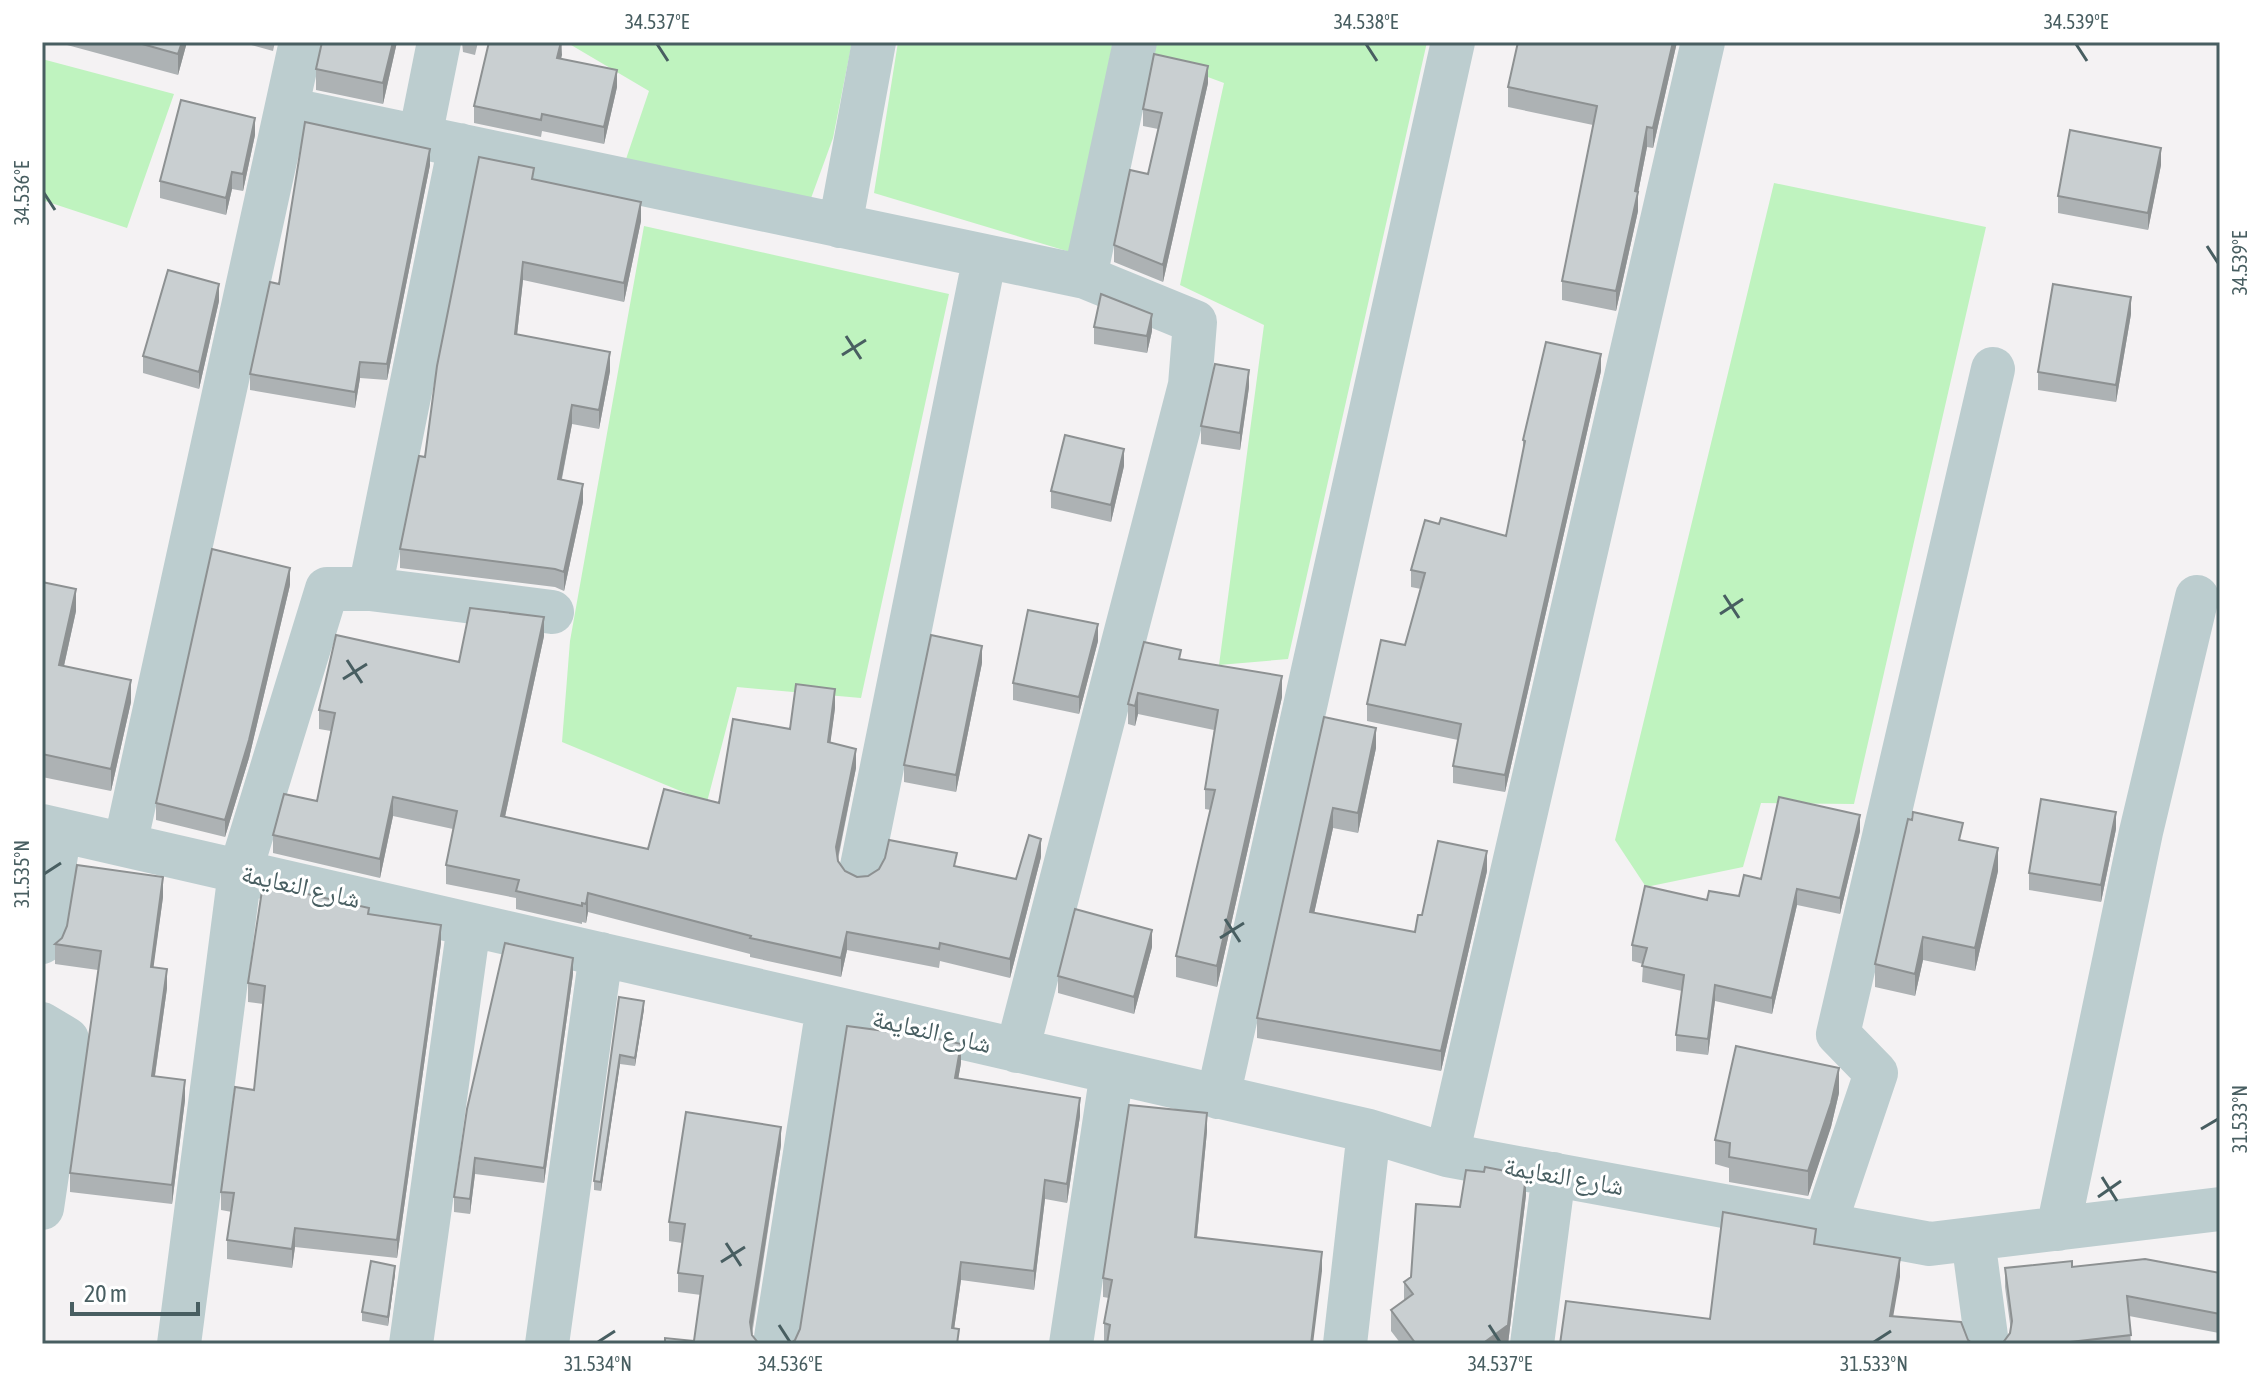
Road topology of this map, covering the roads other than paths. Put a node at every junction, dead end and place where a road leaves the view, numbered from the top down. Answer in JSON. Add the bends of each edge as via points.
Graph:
{"nodes":[{"id":1,"x":301,"y":42,"type":"edge"},
{"id":2,"x":439,"y":42,"type":"edge"},
{"id":3,"x":874,"y":42,"type":"edge"},
{"id":4,"x":1135,"y":42,"type":"edge"},
{"id":5,"x":1453,"y":42,"type":"edge"},
{"id":6,"x":1703,"y":42,"type":"edge"},
{"id":7,"x":287,"y":109,"type":"junction"},
{"id":8,"x":440,"y":141,"type":"junction"},
{"id":9,"x":840,"y":226,"type":"junction"},
{"id":10,"x":985,"y":256,"type":"junction"},
{"id":11,"x":1085,"y":277,"type":"junction"},
{"id":12,"x":1993,"y":369,"type":"dead end"},
{"id":13,"x":370,"y":589,"type":"junction"},
{"id":14,"x":2197,"y":597,"type":"dead end"},
{"id":15,"x":552,"y":612,"type":"dead end"},
{"id":16,"x":51,"y":828,"type":"edge"},
{"id":17,"x":125,"y":845,"type":"junction"},
{"id":18,"x":861,"y":871,"type":"dead end"},
{"id":19,"x":240,"y":872,"type":"junction"},
{"id":20,"x":469,"y":925,"type":"junction"},
{"id":21,"x":42,"y":942,"type":"edge"},
{"id":22,"x":601,"y":954,"type":"junction"},
{"id":23,"x":828,"y":1007,"type":"junction"},
{"id":24,"x":42,"y":1024,"type":"edge"},
{"id":25,"x":1017,"y":1051,"type":"junction"},
{"id":26,"x":1112,"y":1072,"type":"junction"},
{"id":27,"x":1218,"y":1097,"type":"junction"},
{"id":28,"x":1369,"y":1131,"type":"junction"},
{"id":29,"x":1447,"y":1155,"type":"junction"},
{"id":30,"x":1554,"y":1174,"type":"junction"},
{"id":31,"x":42,"y":1208,"type":"edge"},
{"id":32,"x":2220,"y":1209,"type":"edge"},
{"id":33,"x":1825,"y":1224,"type":"junction"},
{"id":34,"x":2058,"y":1229,"type":"junction"},
{"id":35,"x":1973,"y":1239,"type":"junction"},
{"id":36,"x":179,"y":1344,"type":"edge"},
{"id":37,"x":411,"y":1344,"type":"edge"},
{"id":38,"x":547,"y":1344,"type":"edge"},
{"id":39,"x":775,"y":1344,"type":"edge"},
{"id":40,"x":1071,"y":1344,"type":"edge"},
{"id":41,"x":1345,"y":1344,"type":"edge"},
{"id":42,"x":1532,"y":1344,"type":"edge"},
{"id":43,"x":1987,"y":1344,"type":"edge"}],
"edges":[{"from":1,"to":7,"type":"street"},
{"from":2,"to":8,"type":"street"},
{"from":3,"to":9,"type":"street"},
{"from":4,"to":11,"type":"street"},
{"from":5,"to":27,"type":"street"},
{"from":6,"to":29,"type":"street"},
{"from":7,"to":8,"type":"street"},
{"from":7,"to":17,"type":"street"},
{"from":8,"to":9,"type":"street"},
{"from":8,"to":13,"type":"street"},
{"from":9,"to":10,"type":"street"},
{"from":10,"to":11,"type":"street"},
{"from":10,"to":18,"type":"street"},
{"from":11,"to":25,"type":"street","via":[[1195,322],[1190,385]]},
{"from":12,"to":33,"type":"street","via":[[1838,1034],[1876,1073]]},
{"from":13,"to":15,"type":"street"},
{"from":13,"to":19,"type":"street","via":[[327,589]]},
{"from":14,"to":34,"type":"street","via":[[2141,832]]},
{"from":16,"to":17,"type":"street","name":"شارع النعايمة"},
{"from":16,"to":21,"type":"street"},
{"from":17,"to":19,"type":"street","name":"شارع النعايمة"},
{"from":19,"to":20,"type":"street","name":"شارع النعايمة"},
{"from":19,"to":36,"type":"street"},
{"from":20,"to":22,"type":"street","name":"شارع النعايمة"},
{"from":20,"to":37,"type":"street"},
{"from":22,"to":23,"type":"street","name":"شارع النعايمة"},
{"from":22,"to":38,"type":"street"},
{"from":23,"to":25,"type":"street","name":"شارع النعايمة"},
{"from":23,"to":39,"type":"street"},
{"from":24,"to":31,"type":"street","via":[[67,1039]]},
{"from":25,"to":26,"type":"street","name":"شارع النعايمة"},
{"from":26,"to":27,"type":"street","name":"شارع النعايمة"},
{"from":26,"to":40,"type":"street"},
{"from":27,"to":28,"type":"street","name":"شارع النعايمة"},
{"from":28,"to":29,"type":"street","name":"شارع النعايمة"},
{"from":28,"to":41,"type":"street"},
{"from":29,"to":30,"type":"street","name":"شارع النعايمة"},
{"from":30,"to":33,"type":"street","name":"شارع النعايمة"},
{"from":30,"to":42,"type":"street"},
{"from":32,"to":34,"type":"street","name":"شارع النعايمة"},
{"from":33,"to":35,"type":"street","name":"شارع النعايمة","via":[[1930,1244]]},
{"from":34,"to":35,"type":"street","name":"شارع النعايمة"},
{"from":35,"to":43,"type":"street"}]}
